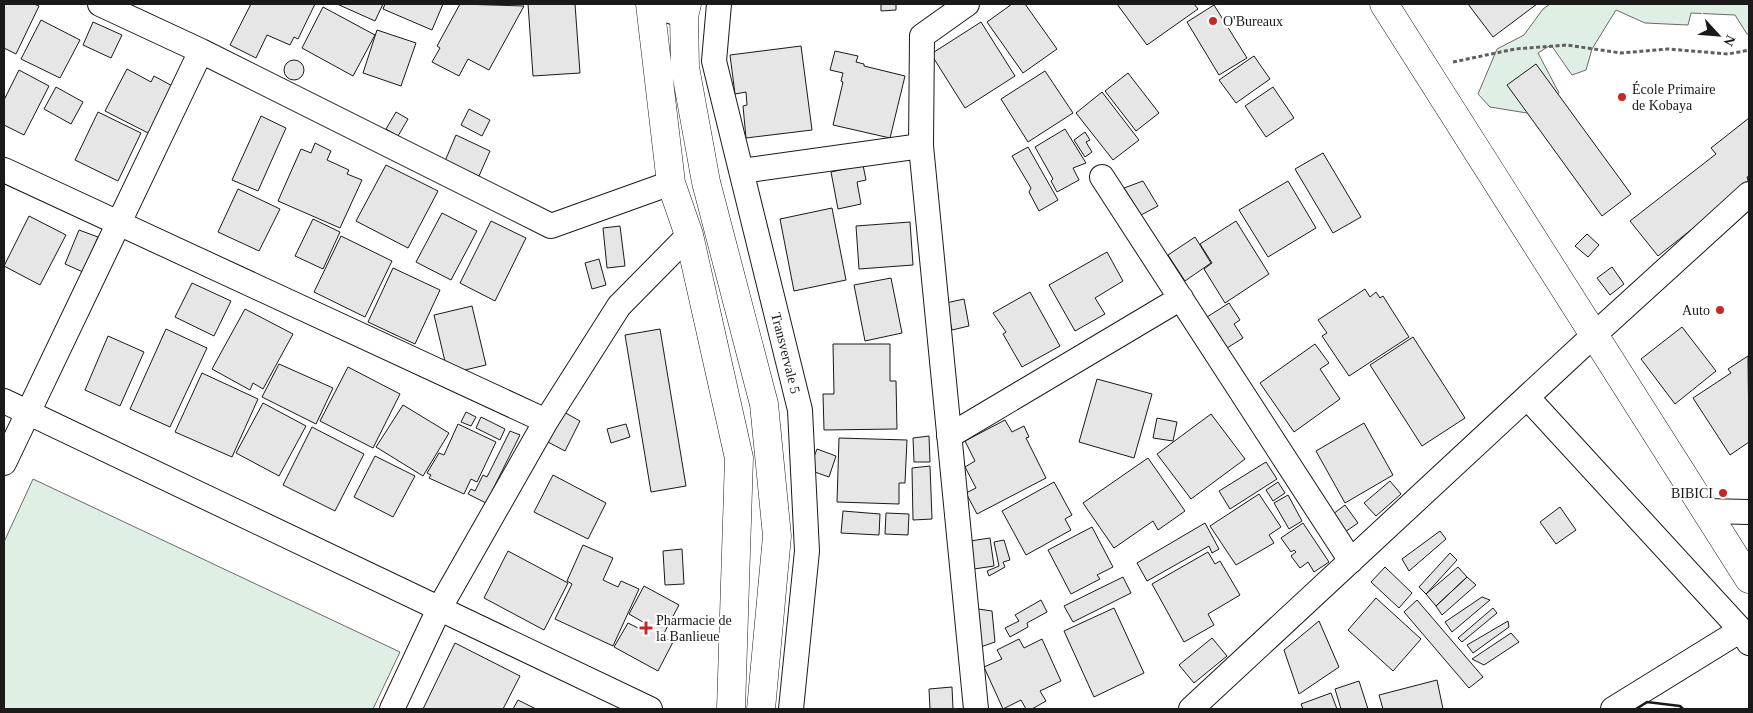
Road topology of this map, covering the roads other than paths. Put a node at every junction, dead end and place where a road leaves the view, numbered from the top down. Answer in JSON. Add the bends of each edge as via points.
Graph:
{"nodes":[{"id":1,"x":100,"y":4,"type":"edge"},
{"id":2,"x":650,"y":4,"type":"edge"},
{"id":3,"x":719,"y":4,"type":"edge"},
{"id":4,"x":967,"y":4,"type":"edge"},
{"id":5,"x":1384,"y":4,"type":"edge"},
{"id":6,"x":686,"y":10,"type":"edge"},
{"id":7,"x":201,"y":51,"type":"junction"},
{"id":8,"x":921,"y":146,"type":"junction"},
{"id":9,"x":4,"y":170,"type":"edge"},
{"id":10,"x":742,"y":171,"type":"junction"},
{"id":11,"x":1102,"y":177,"type":"dead end"},
{"id":12,"x":671,"y":182,"type":"junction"},
{"id":13,"x":1749,"y":194,"type":"edge"},
{"id":14,"x":118,"y":224,"type":"junction"},
{"id":15,"x":689,"y":235,"type":"junction"},
{"id":16,"x":1181,"y":298,"type":"junction"},
{"id":17,"x":1594,"y":335,"type":"junction"},
{"id":18,"x":1527,"y":397,"type":"junction"},
{"id":19,"x":4,"y":401,"type":"edge"},
{"id":20,"x":28,"y":413,"type":"junction"},
{"id":21,"x":546,"y":421,"type":"junction"},
{"id":22,"x":949,"y":436,"type":"junction"},
{"id":23,"x":4,"y":463,"type":"edge"},
{"id":24,"x":1705,"y":511,"type":"junction"},
{"id":25,"x":1749,"y":512,"type":"edge"},
{"id":26,"x":1351,"y":561,"type":"junction"},
{"id":27,"x":1749,"y":579,"type":"edge"},
{"id":28,"x":439,"y":609,"type":"junction"},
{"id":29,"x":1745,"y":636,"type":"edge"},
{"id":30,"x":392,"y":709,"type":"edge"},
{"id":31,"x":650,"y":709,"type":"edge"},
{"id":32,"x":731,"y":709,"type":"edge"},
{"id":33,"x":761,"y":709,"type":"edge"},
{"id":34,"x":791,"y":709,"type":"edge"},
{"id":35,"x":976,"y":709,"type":"edge"},
{"id":36,"x":1191,"y":709,"type":"edge"},
{"id":37,"x":1613,"y":709,"type":"edge"}],
"edges":[{"from":1,"to":7,"type":"street"},
{"from":2,"to":6,"type":"street"},
{"from":2,"to":12,"type":"main road"},
{"from":3,"to":10,"type":"street","name":"Transvervale 5","via":[[714,61]]},
{"from":4,"to":8,"type":"street","via":[[922,36]]},
{"from":5,"to":17,"type":"main road"},
{"from":6,"to":33,"type":"main road","via":[[685,67],[706,182],[764,404],[777,536]]},
{"from":7,"to":12,"type":"street","via":[[551,226]]},
{"from":7,"to":14,"type":"street"},
{"from":8,"to":10,"type":"street"},
{"from":8,"to":22,"type":"street"},
{"from":9,"to":14,"type":"street"},
{"from":10,"to":34,"type":"street","name":"Transvervale 5","via":[[800,410],[807,551]]},
{"from":11,"to":16,"type":"street"},
{"from":12,"to":15,"type":"main road"},
{"from":13,"to":17,"type":"street"},
{"from":14,"to":20,"type":"street"},
{"from":14,"to":21,"type":"street"},
{"from":15,"to":21,"type":"street","via":[[619,306]]},
{"from":15,"to":32,"type":"main road","via":[[739,458]]},
{"from":16,"to":22,"type":"street"},
{"from":16,"to":26,"type":"street"},
{"from":17,"to":18,"type":"street"},
{"from":17,"to":24,"type":"main road"},
{"from":18,"to":26,"type":"street"},
{"from":18,"to":29,"type":"street"},
{"from":19,"to":20,"type":"street"},
{"from":20,"to":23,"type":"street"},
{"from":20,"to":28,"type":"street"},
{"from":21,"to":28,"type":"street"},
{"from":22,"to":35,"type":"street"},
{"from":24,"to":25,"type":"street"},
{"from":24,"to":27,"type":"main road"},
{"from":26,"to":36,"type":"street"},
{"from":28,"to":30,"type":"street"},
{"from":28,"to":31,"type":"street"},
{"from":29,"to":37,"type":"street"}]}
